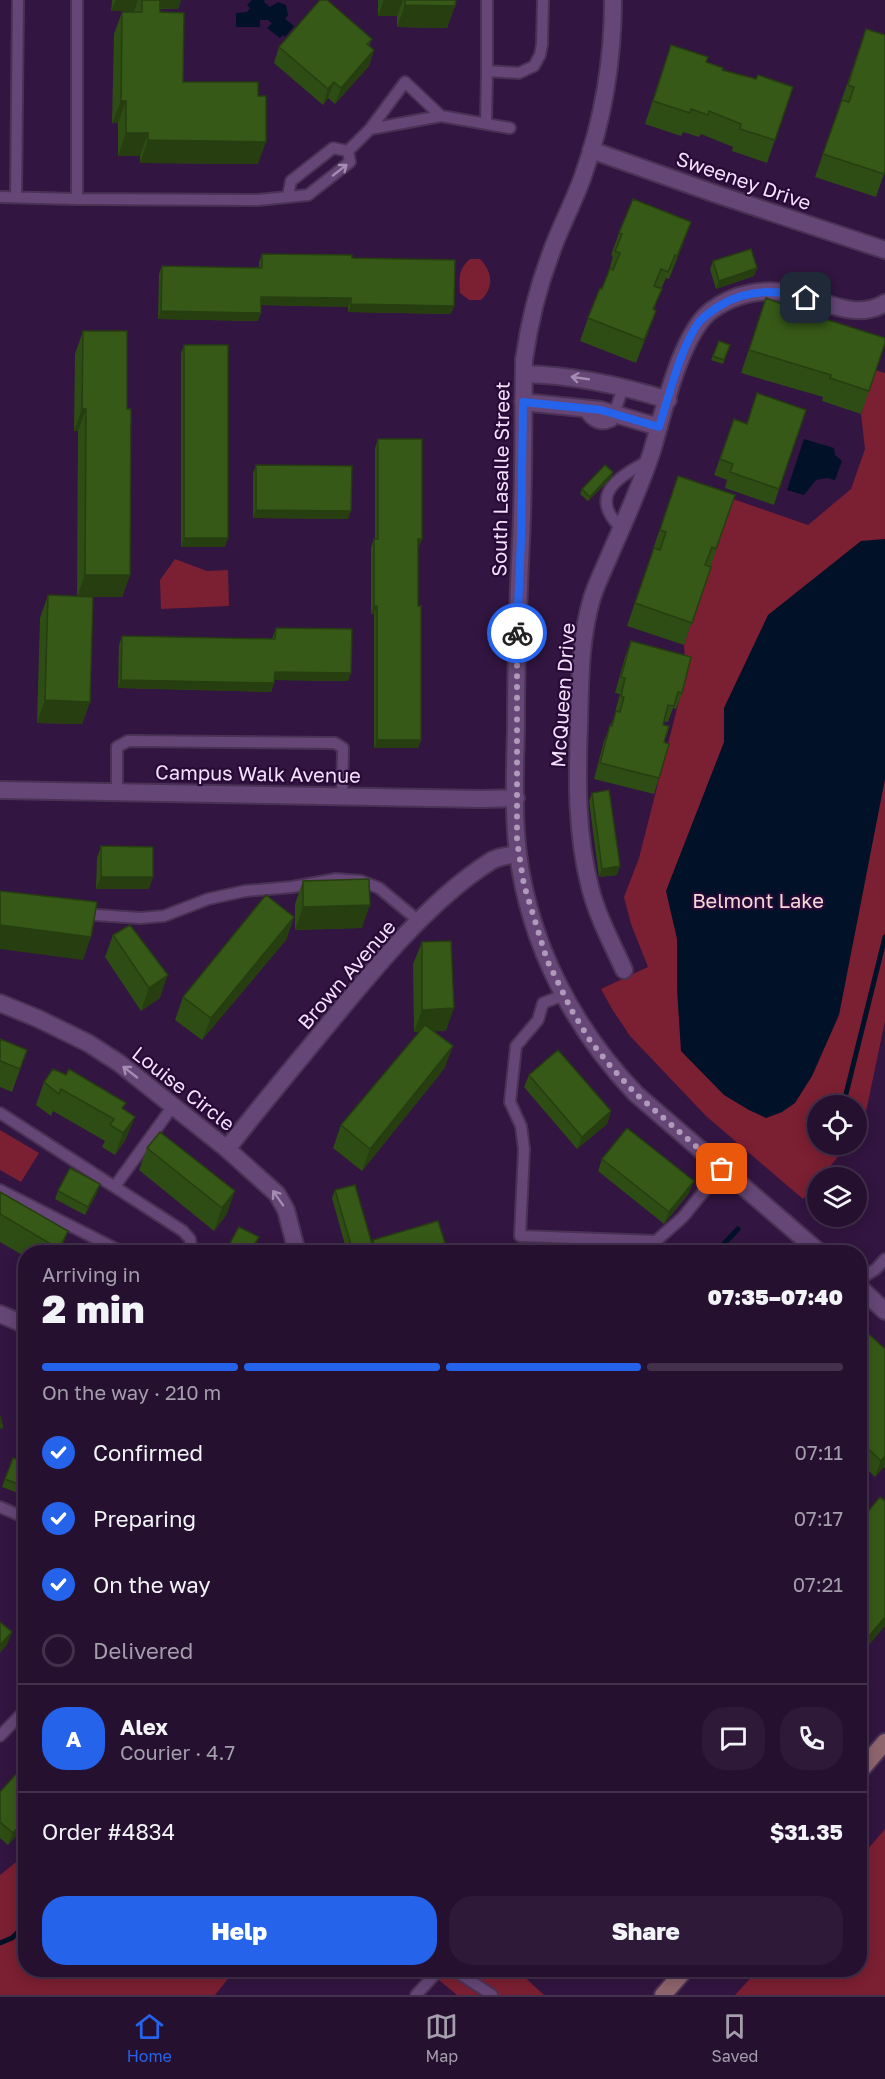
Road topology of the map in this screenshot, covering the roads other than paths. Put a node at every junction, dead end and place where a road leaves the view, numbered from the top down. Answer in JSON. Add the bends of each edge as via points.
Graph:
{"nodes":[{"id":1,"x":18,"y":0,"type":"edge"},
{"id":2,"x":77,"y":0,"type":"edge"},
{"id":3,"x":487,"y":0,"type":"edge"},
{"id":4,"x":543,"y":0,"type":"edge"},
{"id":5,"x":613,"y":0,"type":"edge"},
{"id":6,"x":487,"y":71,"type":"junction"},
{"id":7,"x":441,"y":116,"type":"junction"},
{"id":8,"x":486,"y":123,"type":"junction"},
{"id":9,"x":510,"y":128,"type":"dead end"},
{"id":10,"x":370,"y":129,"type":"junction"},
{"id":11,"x":591,"y":150,"type":"junction"},
{"id":12,"x":348,"y":151,"type":"junction"},
{"id":13,"x":308,"y":168,"type":"junction"},
{"id":14,"x":321,"y":185,"type":"junction"},
{"id":15,"x":288,"y":196,"type":"junction"},
{"id":16,"x":0,"y":197,"type":"edge"},
{"id":17,"x":16,"y":197,"type":"junction"},
{"id":18,"x":76,"y":199,"type":"junction"},
{"id":19,"x":885,"y":250,"type":"edge"},
{"id":20,"x":885,"y":303,"type":"edge"},
{"id":21,"x":524,"y":374,"type":"junction"},
{"id":22,"x":623,"y":387,"type":"junction"},
{"id":23,"x":668,"y":400,"type":"junction"},
{"id":24,"x":523,"y":402,"type":"junction"},
{"id":25,"x":615,"y":414,"type":"junction"},
{"id":26,"x":659,"y":427,"type":"junction"},
{"id":27,"x":648,"y":461,"type":"junction"},
{"id":28,"x":621,"y":528,"type":"junction"},
{"id":29,"x":0,"y":790,"type":"edge"},
{"id":30,"x":117,"y":792,"type":"junction"},
{"id":31,"x":342,"y":796,"type":"junction"},
{"id":32,"x":516,"y":798,"type":"junction"},
{"id":33,"x":518,"y":854,"type":"junction"},
{"id":34,"x":68,"y":912,"type":"edge"},
{"id":35,"x":420,"y":922,"type":"junction"},
{"id":36,"x":624,"y":970,"type":"dead end"},
{"id":37,"x":564,"y":995,"type":"junction"},
{"id":38,"x":0,"y":1003,"type":"edge"},
{"id":39,"x":173,"y":1106,"type":"junction"},
{"id":40,"x":0,"y":1113,"type":"edge"},
{"id":41,"x":227,"y":1149,"type":"junction"},
{"id":42,"x":722,"y":1169,"type":"junction"},
{"id":43,"x":115,"y":1186,"type":"junction"},
{"id":44,"x":0,"y":1190,"type":"edge"},
{"id":45,"x":108,"y":1245,"type":"edge"},
{"id":46,"x":191,"y":1245,"type":"edge"},
{"id":47,"x":295,"y":1245,"type":"edge"},
{"id":48,"x":811,"y":1245,"type":"edge"},
{"id":49,"x":885,"y":1259,"type":"edge"},
{"id":50,"x":867,"y":1275,"type":"edge"},
{"id":51,"x":867,"y":1294,"type":"edge"},
{"id":52,"x":885,"y":1311,"type":"edge"},
{"id":53,"x":0,"y":1314,"type":"edge"},
{"id":54,"x":18,"y":1322,"type":"edge"},
{"id":55,"x":0,"y":1507,"type":"edge"},
{"id":56,"x":18,"y":1515,"type":"edge"},
{"id":57,"x":18,"y":1717,"type":"edge"},
{"id":58,"x":0,"y":1736,"type":"edge"},
{"id":59,"x":885,"y":1742,"type":"edge"},
{"id":60,"x":867,"y":1763,"type":"edge"},
{"id":61,"x":433,"y":1977,"type":"edge"},
{"id":62,"x":464,"y":1977,"type":"edge"},
{"id":63,"x":680,"y":1977,"type":"edge"},
{"id":64,"x":490,"y":1994,"type":"edge"},
{"id":65,"x":416,"y":1995,"type":"edge"},
{"id":66,"x":663,"y":1995,"type":"edge"}],
"edges":[{"from":1,"to":17,"type":"lane"},
{"from":2,"to":18,"type":"lane"},
{"from":3,"to":6,"type":"lane"},
{"from":4,"to":6,"type":"lane","via":[[542,44],[534,66],[519,73]]},
{"from":5,"to":11,"type":"street","name":"South Lasalle Street","via":[[606,90]]},
{"from":6,"to":8,"type":"lane"},
{"from":7,"to":8,"type":"lane"},
{"from":7,"to":10,"type":"lane"},
{"from":7,"to":10,"type":"lane","via":[[405,82]]},
{"from":8,"to":9,"type":"lane"},
{"from":10,"to":12,"type":"lane"},
{"from":11,"to":19,"type":"street","name":"Sweeney Drive"},
{"from":11,"to":21,"type":"street","name":"South Lasalle Street","via":[[541,285],[526,343]]},
{"from":12,"to":13,"type":"lane","via":[[333,148]]},
{"from":14,"to":12,"type":"lane","one_way":true,"via":[[350,162]]},
{"from":13,"to":14,"type":"lane"},
{"from":13,"to":15,"type":"lane","via":[[291,181]]},
{"from":14,"to":15,"type":"lane","via":[[308,195]]},
{"from":15,"to":18,"type":"lane","via":[[258,200]]},
{"from":16,"to":17,"type":"lane"},
{"from":17,"to":18,"type":"lane"},
{"from":20,"to":23,"type":"street","name":"McQueen Drive","via":[[872,310],[855,310],[789,293],[758,291],[734,297],[700,321]]},
{"from":22,"to":21,"type":"street","one_way":true,"via":[[575,377]]},
{"from":21,"to":24,"type":"street","name":"South Lasalle Street"},
{"from":22,"to":23,"type":"street"},
{"from":22,"to":25,"type":"lane"},
{"from":23,"to":26,"type":"street","name":"McQueen Drive"},
{"from":24,"to":25,"type":"street"},
{"from":24,"to":32,"type":"street","name":"South Lasalle Street"},
{"from":25,"to":26,"type":"street"},
{"from":26,"to":27,"type":"street","name":"McQueen Drive"},
{"from":27,"to":28,"type":"street","name":"McQueen Drive"},
{"from":27,"to":28,"type":"lane","via":[[627,473],[607,494],[610,517]]},
{"from":28,"to":36,"type":"street","name":"McQueen Drive","via":[[586,618],[579,702],[578,805],[590,889]]},
{"from":29,"to":30,"type":"street","name":"Campus Walk Avenue"},
{"from":30,"to":31,"type":"street","name":"Campus Walk Avenue"},
{"from":30,"to":31,"type":"lane","via":[[117,747],[128,741],[335,743],[343,748]]},
{"from":31,"to":32,"type":"street","name":"Campus Walk Avenue"},
{"from":32,"to":33,"type":"street","name":"South Lasalle Street"},
{"from":33,"to":35,"type":"street","name":"Brown Avenue","via":[[488,862]]},
{"from":33,"to":37,"type":"street","name":"South Lasalle Street","via":[[547,960]]},
{"from":34,"to":35,"type":"lane","via":[[164,916],[208,898],[336,879],[379,888]]},
{"from":35,"to":41,"type":"street","name":"Brown Avenue","via":[[361,984]]},
{"from":37,"to":42,"type":"street","name":"South Lasalle Street","via":[[591,1042],[612,1068]]},
{"from":37,"to":42,"type":"lane","via":[[543,1004],[538,1020],[516,1046],[510,1102],[524,1149],[520,1236],[656,1241],[683,1217]]},
{"from":39,"to":38,"type":"street","name":"Louise Circle","one_way":true,"via":[[88,1043]]},
{"from":39,"to":41,"type":"street","name":"Louise Circle"},
{"from":39,"to":43,"type":"lane"},
{"from":40,"to":43,"type":"lane"},
{"from":47,"to":41,"type":"street","name":"Louise Circle","one_way":true,"via":[[286,1210],[277,1194]]},
{"from":42,"to":48,"type":"street","name":"South Lasalle Street"},
{"from":43,"to":46,"type":"lane","via":[[183,1231]]},
{"from":44,"to":45,"type":"lane"},
{"from":49,"to":50,"type":"lane"},
{"from":51,"to":52,"type":"street"},
{"from":53,"to":54,"type":"street"},
{"from":55,"to":56,"type":"lane"},
{"from":57,"to":58,"type":"lane"},
{"from":59,"to":60,"type":"main road"},
{"from":61,"to":65,"type":"lane"},
{"from":62,"to":64,"type":"lane"},
{"from":63,"to":66,"type":"main road"}]}
